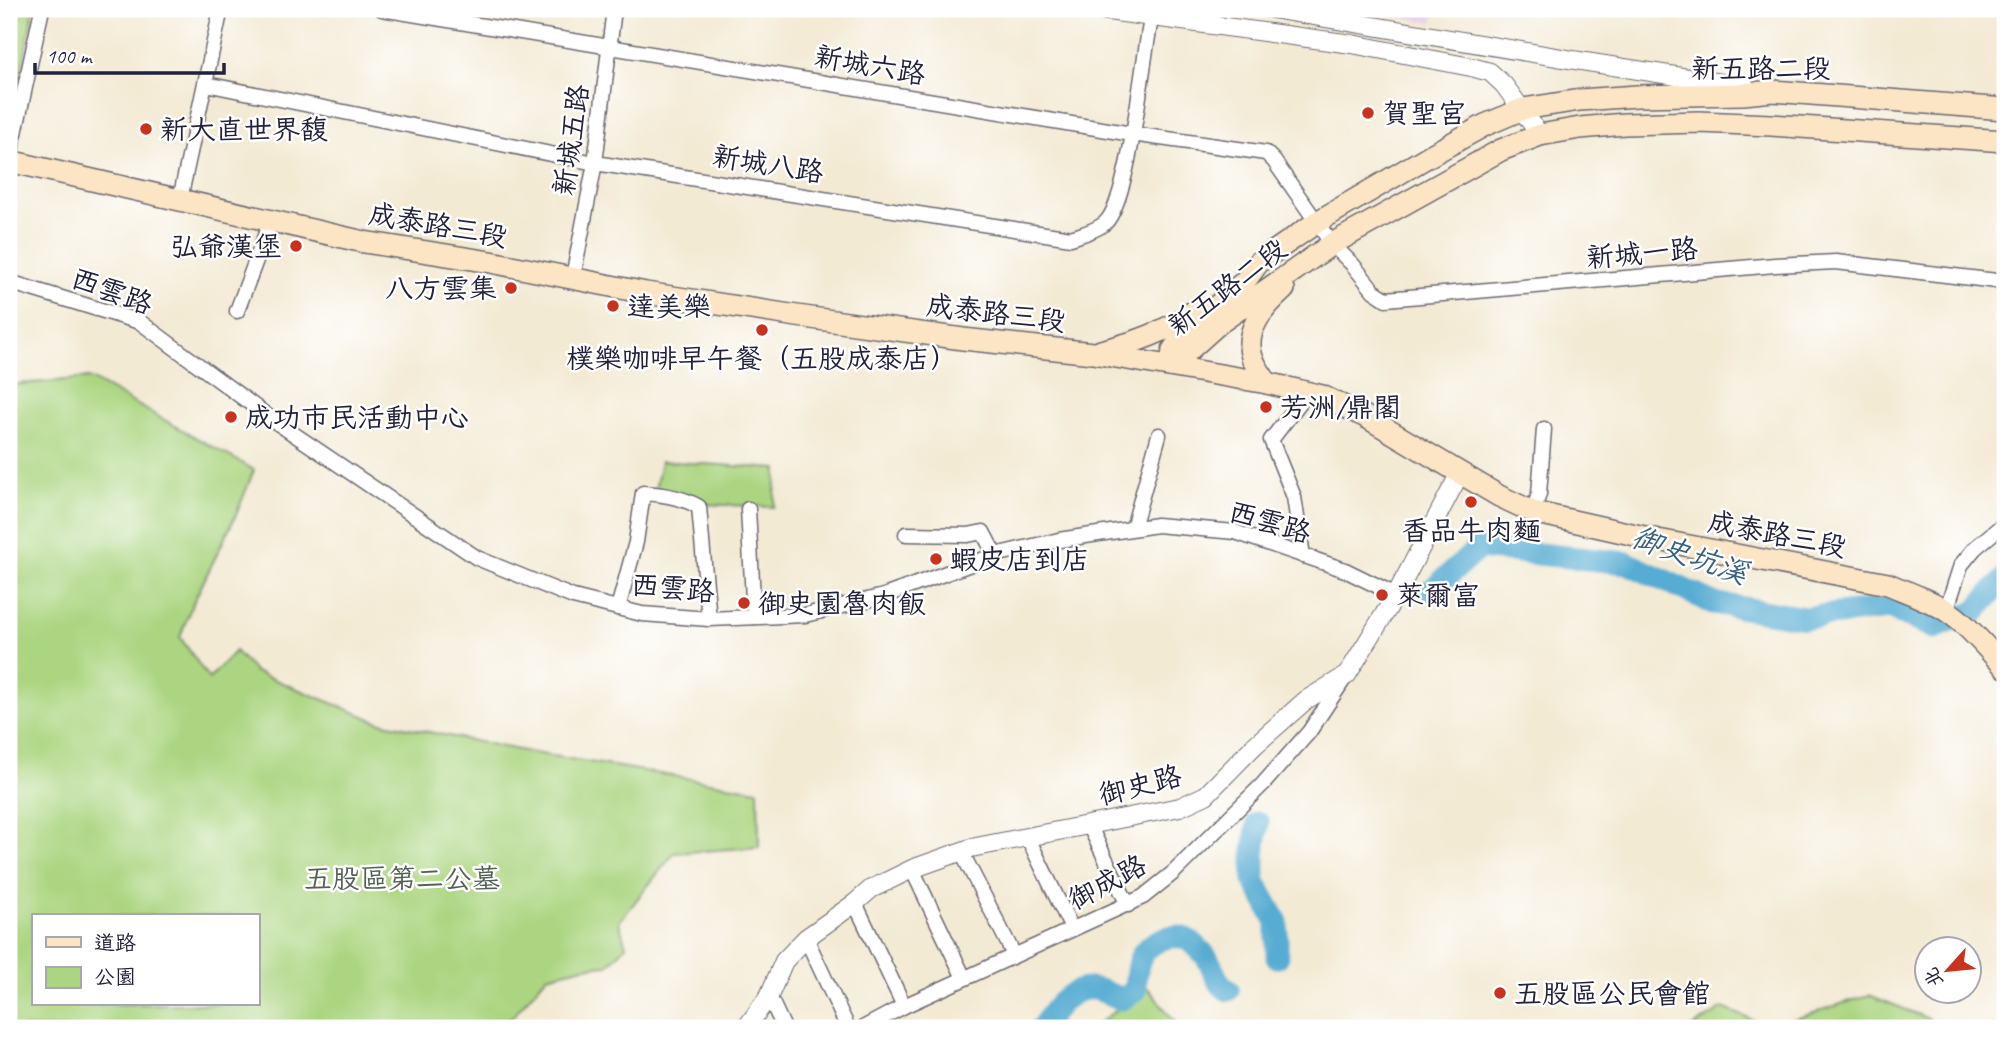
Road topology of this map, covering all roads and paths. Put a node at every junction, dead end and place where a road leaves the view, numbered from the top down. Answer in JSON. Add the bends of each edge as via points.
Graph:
{"nodes":[{"id":1,"x":41,"y":9,"type":"edge"},
{"id":2,"x":221,"y":9,"type":"edge"},
{"id":3,"x":382,"y":9,"type":"edge"},
{"id":4,"x":614,"y":9,"type":"edge"},
{"id":5,"x":1093,"y":9,"type":"edge"},
{"id":6,"x":1272,"y":9,"type":"edge"},
{"id":7,"x":1152,"y":13,"type":"edge"},
{"id":8,"x":608,"y":46,"type":"junction"},
{"id":9,"x":206,"y":84,"type":"junction"},
{"id":10,"x":1773,"y":92,"type":"junction"},
{"id":11,"x":1523,"y":109,"type":"junction"},
{"id":12,"x":2005,"y":109,"type":"edge"},
{"id":13,"x":1132,"y":134,"type":"junction"},
{"id":14,"x":1540,"y":135,"type":"junction"},
{"id":15,"x":2005,"y":141,"type":"edge"},
{"id":16,"x":9,"y":161,"type":"edge"},
{"id":17,"x":595,"y":163,"type":"junction"},
{"id":18,"x":180,"y":199,"type":"junction"},
{"id":19,"x":271,"y":220,"type":"junction"},
{"id":20,"x":1317,"y":222,"type":"junction"},
{"id":21,"x":1332,"y":244,"type":"junction"},
{"id":22,"x":1259,"y":262,"type":"junction"},
{"id":23,"x":573,"y":277,"type":"junction"},
{"id":24,"x":9,"y":282,"type":"edge"},
{"id":25,"x":2005,"y":282,"type":"edge"},
{"id":26,"x":237,"y":311,"type":"dead end"},
{"id":27,"x":1093,"y":353,"type":"junction"},
{"id":28,"x":1171,"y":366,"type":"junction"},
{"id":29,"x":1266,"y":383,"type":"junction"},
{"id":30,"x":1307,"y":393,"type":"junction"},
{"id":31,"x":1544,"y":429,"type":"dead end"},
{"id":32,"x":1159,"y":435,"type":"dead end"},
{"id":33,"x":1460,"y":473,"type":"junction"},
{"id":34,"x":748,"y":509,"type":"dead end"},
{"id":35,"x":1533,"y":512,"type":"junction"},
{"id":36,"x":2005,"y":523,"type":"edge"},
{"id":37,"x":1133,"y":528,"type":"junction"},
{"id":38,"x":906,"y":534,"type":"dead end"},
{"id":39,"x":995,"y":555,"type":"junction"},
{"id":40,"x":1303,"y":556,"type":"junction"},
{"id":41,"x":1396,"y":596,"type":"junction"},
{"id":42,"x":618,"y":608,"type":"junction"},
{"id":43,"x":1946,"y":611,"type":"junction"},
{"id":44,"x":754,"y":617,"type":"junction"},
{"id":45,"x":709,"y":618,"type":"junction"},
{"id":46,"x":2005,"y":667,"type":"edge"},
{"id":47,"x":1347,"y":675,"type":"junction"},
{"id":48,"x":1089,"y":825,"type":"junction"},
{"id":49,"x":1027,"y":836,"type":"junction"},
{"id":50,"x":961,"y":852,"type":"junction"},
{"id":51,"x":912,"y":869,"type":"junction"},
{"id":52,"x":855,"y":903,"type":"junction"},
{"id":53,"x":1128,"y":905,"type":"junction"},
{"id":54,"x":1072,"y":929,"type":"junction"},
{"id":55,"x":806,"y":937,"type":"junction"},
{"id":56,"x":1014,"y":955,"type":"junction"},
{"id":57,"x":964,"y":978,"type":"junction"},
{"id":58,"x":769,"y":996,"type":"junction"},
{"id":59,"x":904,"y":1006,"type":"junction"},
{"id":60,"x":747,"y":1028,"type":"edge"},
{"id":61,"x":784,"y":1028,"type":"edge"},
{"id":62,"x":848,"y":1028,"type":"edge"},
{"id":63,"x":863,"y":1028,"type":"edge"}],
"edges":[{"from":1,"to":16,"type":"street"},
{"from":2,"to":9,"type":"street"},
{"from":3,"to":8,"type":"street","name":"新城六路"},
{"from":4,"to":8,"type":"street","name":"新城五路"},
{"from":5,"to":7,"type":"street"},
{"from":6,"to":10,"type":"street"},
{"from":7,"to":11,"type":"street","via":[[1471,67],[1490,72]]},
{"from":7,"to":13,"type":"street","name":"新城八路"},
{"from":8,"to":13,"type":"street","name":"新城六路"},
{"from":8,"to":17,"type":"street","name":"新城五路"},
{"from":9,"to":17,"type":"street","name":"新城八路"},
{"from":9,"to":18,"type":"street"},
{"from":10,"to":11,"type":"main road","name":"新五路二段","via":[[1580,100]]},
{"from":10,"to":12,"type":"main road","name":"新五路二段"},
{"from":11,"to":14,"type":"street"},
{"from":11,"to":20,"type":"main road","name":"新五路二段","via":[[1485,125]]},
{"from":13,"to":17,"type":"street","name":"新城八路","via":[[1118,199],[1106,222],[1071,238]]},
{"from":13,"to":20,"type":"street","name":"新城六路","via":[[1266,153]]},
{"from":14,"to":15,"type":"main road","name":"新五路二段","via":[[1614,125],[1699,122]]},
{"from":14,"to":21,"type":"main road","name":"新五路二段","via":[[1501,150]]},
{"from":16,"to":18,"type":"main road","name":"成泰路三段"},
{"from":17,"to":23,"type":"street","name":"新城五路"},
{"from":18,"to":19,"type":"main road","name":"成泰路三段"},
{"from":19,"to":23,"type":"main road","name":"成泰路三段","via":[[364,242]]},
{"from":19,"to":26,"type":"street"},
{"from":20,"to":21,"type":"street","name":"新城一路"},
{"from":20,"to":22,"type":"main road","name":"新五路二段"},
{"from":21,"to":25,"type":"street","name":"新城一路","via":[[1386,299],[1836,262]]},
{"from":21,"to":28,"type":"main road","name":"新五路二段","via":[[1218,324]]},
{"from":21,"to":29,"type":"main road","via":[[1276,296],[1252,328],[1249,344]]},
{"from":22,"to":27,"type":"main road","via":[[1167,328]]},
{"from":22,"to":28,"type":"main road","name":"新五路二段","via":[[1245,281],[1181,338],[1173,349]]},
{"from":23,"to":27,"type":"main road","name":"成泰路三段","via":[[797,316]]},
{"from":24,"to":42,"type":"street","name":"西雲路","via":[[140,322],[273,420],[477,558],[573,597]]},
{"from":27,"to":28,"type":"main road","name":"成泰路三段"},
{"from":28,"to":29,"type":"main road","name":"成泰路三段"},
{"from":29,"to":30,"type":"main road","name":"成泰路三段"},
{"from":30,"to":33,"type":"main road","name":"成泰路三段","via":[[1366,417]]},
{"from":30,"to":40,"type":"street","via":[[1271,440],[1294,497]]},
{"from":31,"to":35,"type":"street","via":[[1539,494]]},
{"from":32,"to":37,"type":"street"},
{"from":33,"to":35,"type":"main road","name":"成泰路三段"},
{"from":33,"to":41,"type":"street","name":"御史路"},
{"from":34,"to":44,"type":"street"},
{"from":35,"to":43,"type":"main road","name":"成泰路三段","via":[[1888,584]]},
{"from":36,"to":43,"type":"street","via":[[1961,565]]},
{"from":37,"to":39,"type":"street","name":"西雲路"},
{"from":37,"to":40,"type":"street","name":"西雲路","via":[[1157,525],[1235,532]]},
{"from":38,"to":39,"type":"street","via":[[983,532]]},
{"from":39,"to":44,"type":"street","name":"西雲路","via":[[884,596],[805,615]]},
{"from":40,"to":41,"type":"street","name":"西雲路","via":[[1345,570]]},
{"from":41,"to":47,"type":"street","name":"御史路"},
{"from":42,"to":45,"type":"street","name":"西雲路"},
{"from":42,"to":45,"type":"street","via":[[636,542],[643,493],[659,494],[699,507]]},
{"from":43,"to":46,"type":"main road","name":"成泰路三段"},
{"from":44,"to":45,"type":"street","name":"西雲路"},
{"from":47,"to":48,"type":"street","name":"御史路","via":[[1306,700],[1206,795],[1180,807]]},
{"from":47,"to":53,"type":"street","name":"御成路","via":[[1309,732],[1263,784],[1173,873]]},
{"from":48,"to":49,"type":"street","name":"御史路"},
{"from":48,"to":53,"type":"street"},
{"from":49,"to":50,"type":"street","name":"御史路"},
{"from":49,"to":54,"type":"street"},
{"from":50,"to":51,"type":"street","name":"御史路"},
{"from":50,"to":56,"type":"street"},
{"from":51,"to":52,"type":"street","name":"御史路","via":[[871,889]]},
{"from":51,"to":57,"type":"street"},
{"from":52,"to":55,"type":"street","name":"御史路"},
{"from":52,"to":59,"type":"street"},
{"from":53,"to":54,"type":"street","name":"御成路"},
{"from":54,"to":56,"type":"street","name":"御成路"},
{"from":55,"to":58,"type":"street","name":"御史路","via":[[784,961]]},
{"from":55,"to":62,"type":"street"},
{"from":56,"to":57,"type":"street","name":"御成路"},
{"from":57,"to":59,"type":"street","name":"御成路"},
{"from":58,"to":60,"type":"street","name":"御史路"},
{"from":58,"to":61,"type":"street"},
{"from":59,"to":63,"type":"street","name":"御成路"}]}
